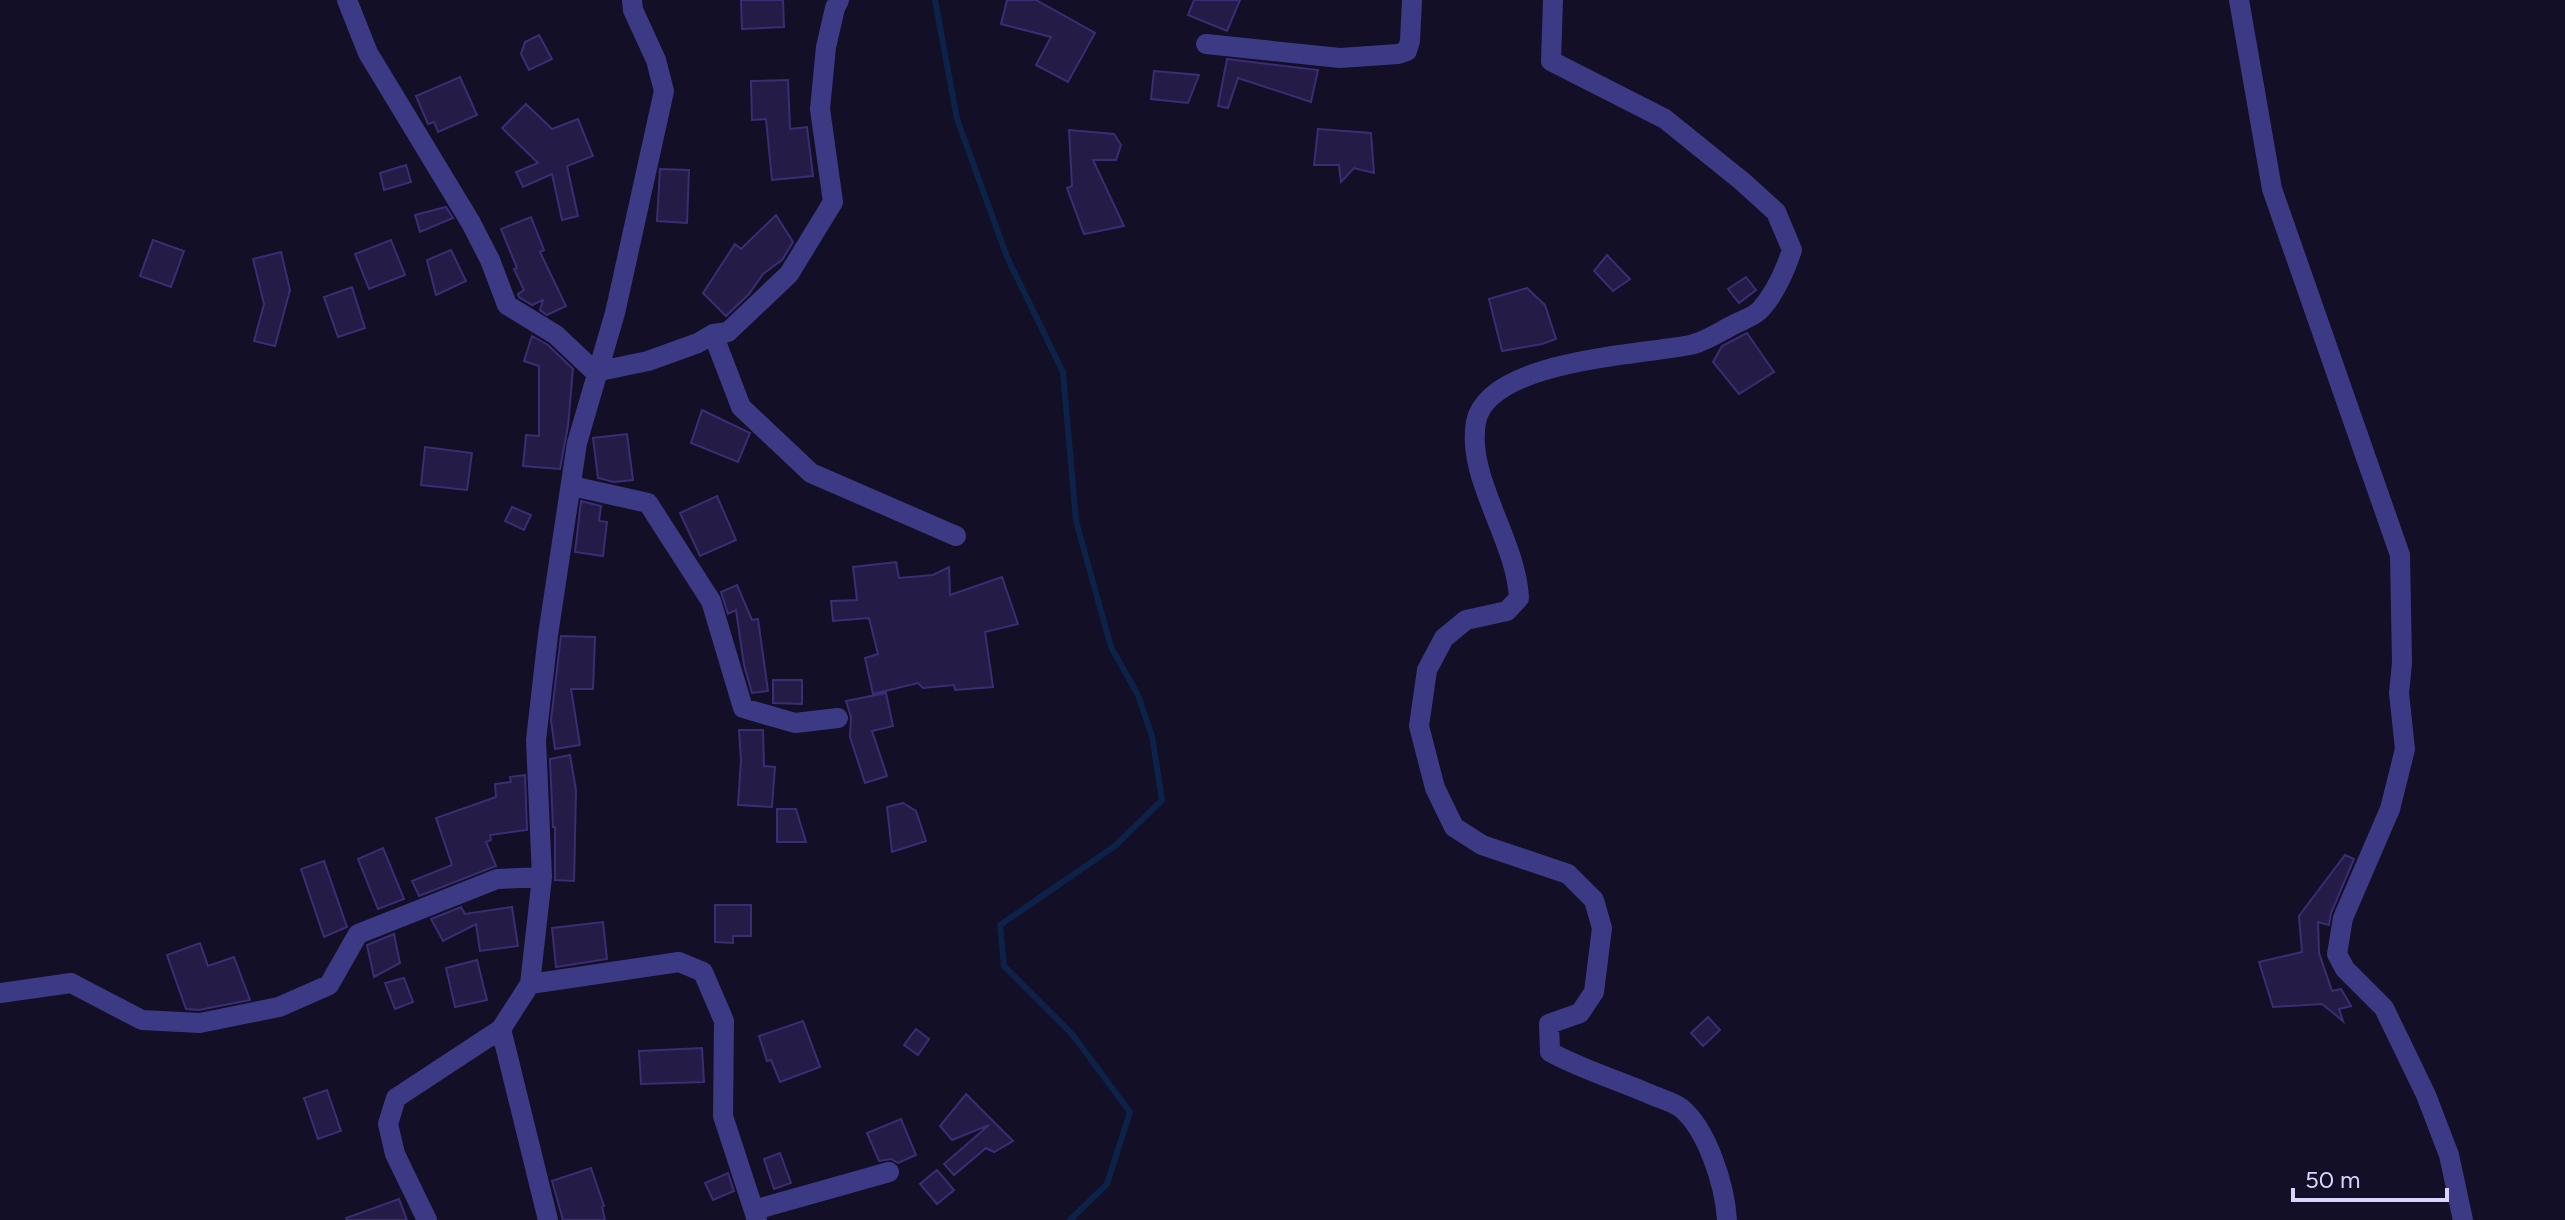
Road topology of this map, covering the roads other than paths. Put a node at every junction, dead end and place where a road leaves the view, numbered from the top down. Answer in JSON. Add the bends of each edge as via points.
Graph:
{"nodes":[{"id":1,"x":347,"y":0,"type":"edge"},
{"id":2,"x":632,"y":0,"type":"edge"},
{"id":3,"x":839,"y":0,"type":"edge"},
{"id":4,"x":1412,"y":0,"type":"edge"},
{"id":5,"x":1553,"y":0,"type":"edge"},
{"id":6,"x":2239,"y":0,"type":"edge"},
{"id":7,"x":1206,"y":44,"type":"dead end"},
{"id":8,"x":713,"y":334,"type":"junction"},
{"id":9,"x":595,"y":372,"type":"junction"},
{"id":10,"x":572,"y":486,"type":"junction"},
{"id":11,"x":956,"y":536,"type":"dead end"},
{"id":12,"x":838,"y":718,"type":"dead end"},
{"id":13,"x":542,"y":877,"type":"junction"},
{"id":14,"x":530,"y":984,"type":"junction"},
{"id":15,"x":0,"y":993,"type":"edge"},
{"id":16,"x":501,"y":1029,"type":"junction"},
{"id":17,"x":889,"y":1172,"type":"dead end"},
{"id":18,"x":756,"y":1215,"type":"edge"},
{"id":19,"x":427,"y":1220,"type":"edge"},
{"id":20,"x":548,"y":1220,"type":"edge"},
{"id":21,"x":1727,"y":1220,"type":"edge"},
{"id":22,"x":2463,"y":1220,"type":"edge"}],
"edges":[{"from":1,"to":9,"type":"street","via":[[368,53],[478,235],[507,305],[556,335]]},
{"from":2,"to":9,"type":"street","via":[[664,91],[615,313]]},
{"from":3,"to":8,"type":"street","via":[[826,47],[820,109],[833,202],[789,274],[728,332]]},
{"from":4,"to":7,"type":"street","via":[[1410,41],[1407,51],[1398,54],[1340,58]]},
{"from":5,"to":21,"type":"street","via":[[1551,61],[1665,119],[1776,212],[1792,250],[1785,274],[1759,312],[1722,331],[1693,345],[1533,373],[1499,389],[1484,404],[1476,420],[1475,457],[1518,575],[1519,598],[1507,611],[1466,620],[1444,638],[1427,670],[1419,726],[1435,788],[1454,827],[1482,845],[1568,874],[1594,900],[1602,928],[1594,992],[1580,1013],[1549,1024],[1550,1052],[1681,1108],[1711,1154]]},
{"from":6,"to":22,"type":"street","via":[[2272,189],[2400,555],[2399,693],[2405,749],[2390,809],[2343,918],[2337,954],[2384,1008],[2426,1095],[2449,1155]]},
{"from":8,"to":9,"type":"street","via":[[648,361]]},
{"from":8,"to":11,"type":"street","via":[[741,407],[811,473]]},
{"from":9,"to":10,"type":"street"},
{"from":10,"to":12,"type":"street","via":[[648,503],[711,601],[743,708],[795,723]]},
{"from":10,"to":13,"type":"street","via":[[536,740]]},
{"from":13,"to":14,"type":"street"},
{"from":13,"to":15,"type":"street","via":[[497,879],[358,934],[329,985],[279,1007],[200,1023],[142,1020],[71,983]]},
{"from":14,"to":16,"type":"street"},
{"from":14,"to":18,"type":"street","via":[[679,962],[703,972],[724,1021],[723,1116]]},
{"from":16,"to":19,"type":"street","via":[[396,1098],[388,1124],[395,1154]]},
{"from":16,"to":20,"type":"street"},
{"from":17,"to":18,"type":"street"}]}
